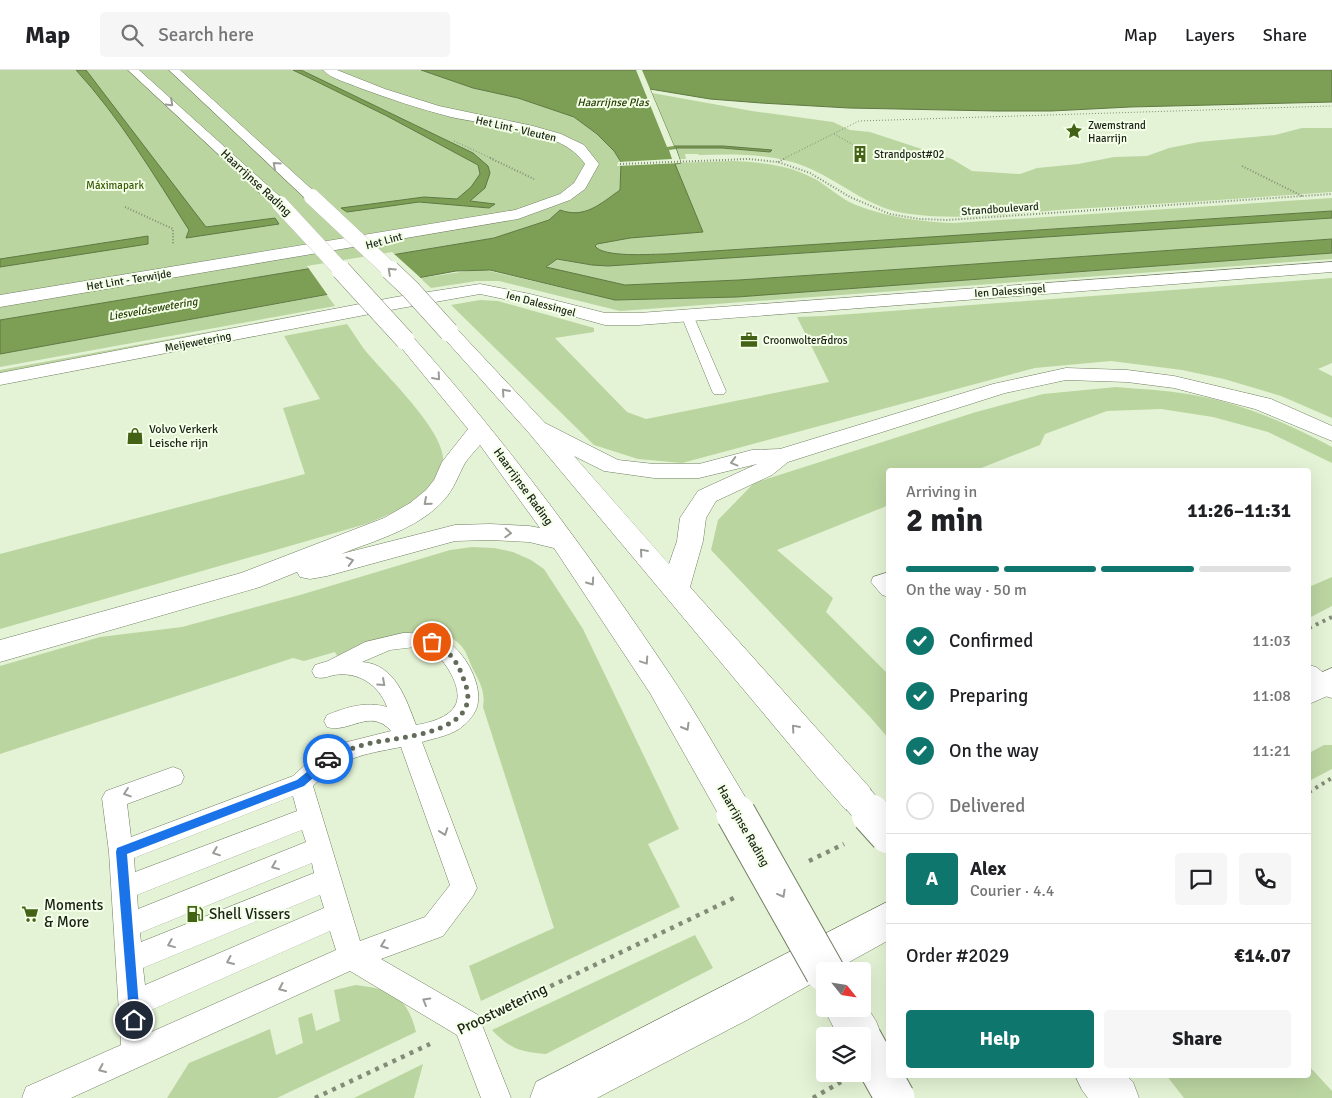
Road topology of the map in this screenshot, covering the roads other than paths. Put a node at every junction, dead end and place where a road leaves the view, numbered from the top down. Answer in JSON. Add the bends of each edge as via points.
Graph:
{"nodes":[{"id":1,"x":134,"y":70,"type":"edge"},
{"id":2,"x":174,"y":70,"type":"edge"},
{"id":3,"x":328,"y":70,"type":"edge"},
{"id":4,"x":413,"y":233,"type":"joint"},
{"id":5,"x":258,"y":258,"type":"joint"},
{"id":6,"x":1332,"y":266,"type":"edge"},
{"id":7,"x":0,"y":301,"type":"edge"},
{"id":8,"x":396,"y":303,"type":"joint"},
{"id":9,"x":687,"y":315,"type":"junction"},
{"id":10,"x":0,"y":379,"type":"edge"},
{"id":11,"x":719,"y":391,"type":"dead end"},
{"id":12,"x":538,"y":428,"type":"junction"},
{"id":13,"x":479,"y":430,"type":"junction"},
{"id":14,"x":1332,"y":434,"type":"edge"},
{"id":15,"x":782,"y":456,"type":"junction"},
{"id":16,"x":563,"y":542,"type":"junction"},
{"id":17,"x":886,"y":579,"type":"edge"},
{"id":18,"x":250,"y":580,"type":"junction"},
{"id":19,"x":886,"y":587,"type":"edge"},
{"id":20,"x":675,"y":589,"type":"junction"},
{"id":21,"x":0,"y":651,"type":"edge"},
{"id":22,"x":335,"y":721,"type":"dead end"},
{"id":23,"x":409,"y":736,"type":"junction"},
{"id":24,"x":173,"y":777,"type":"dead end"},
{"id":25,"x":301,"y":783,"type":"junction"},
{"id":26,"x":311,"y":816,"type":"junction"},
{"id":27,"x":886,"y":831,"type":"edge"},
{"id":28,"x":320,"y":848,"type":"junction"},
{"id":29,"x":121,"y":852,"type":"junction"},
{"id":30,"x":330,"y":879,"type":"junction"},
{"id":31,"x":124,"y":888,"type":"junction"},
{"id":32,"x":339,"y":914,"type":"junction"},
{"id":33,"x":886,"y":921,"type":"edge"},
{"id":34,"x":127,"y":926,"type":"junction"},
{"id":35,"x":351,"y":957,"type":"junction"},
{"id":36,"x":130,"y":960,"type":"junction"},
{"id":37,"x":819,"y":962,"type":"edge"},
{"id":38,"x":132,"y":1004,"type":"junction"},
{"id":39,"x":136,"y":1053,"type":"junction"},
{"id":40,"x":871,"y":1056,"type":"edge"},
{"id":41,"x":570,"y":1094,"type":"edge"},
{"id":42,"x":37,"y":1098,"type":"edge"},
{"id":43,"x":496,"y":1098,"type":"edge"},
{"id":44,"x":895,"y":1098,"type":"edge"}],
"edges":[{"from":1,"to":13,"type":"main road","name":"Haarrijnse Rading","one_way":true,"bridge":true,"via":[[280,204],[405,340]]},
{"from":12,"to":2,"type":"main road","one_way":true,"bridge":true,"via":[[410,288]]},
{"from":3,"to":4,"type":"main road","name":"Het Lint - Vleuten","via":[[364,87],[409,102],[568,141],[585,152],[592,164],[580,186],[545,206]]},
{"from":4,"to":5,"type":"main road","name":"Het Lint","via":[[373,245],[312,255]]},
{"from":5,"to":7,"type":"main road","name":"Het Lint - Terwijde"},
{"from":6,"to":9,"type":"main road","name":"Ien Dalessingel"},
{"from":8,"to":9,"type":"main road","name":"Ien Dalessingel","via":[[480,289],[606,319]]},
{"from":8,"to":10,"type":"main road","name":"Meijewetering"},
{"from":9,"to":11,"type":"lane"},
{"from":15,"to":12,"type":"main road","one_way":true,"via":[[752,457],[700,471],[627,468],[612,466]]},
{"from":20,"to":12,"type":"main road","one_way":true},
{"from":13,"to":16,"type":"main road","name":"Haarrijnse Rading"},
{"from":13,"to":18,"type":"main road","one_way":true,"via":[[454,462],[445,482],[419,509],[393,524]]},
{"from":14,"to":15,"type":"main road","via":[[1263,404],[1174,382],[1127,376],[1066,374],[1000,388]]},
{"from":15,"to":20,"type":"main road","via":[[764,470],[707,496],[693,518],[690,541]]},
{"from":18,"to":16,"type":"main road","one_way":true,"via":[[328,567],[455,534],[528,534]]},
{"from":16,"to":37,"type":"main road","name":"Haarrijnse Rading","one_way":true,"bridge":true,"via":[[661,685]]},
{"from":17,"to":19,"type":"lane","via":[[880,582]]},
{"from":18,"to":21,"type":"main road"},
{"from":27,"to":20,"type":"main road","one_way":true,"bridge":true},
{"from":22,"to":23,"type":"lane","via":[[350,714],[370,712],[392,719]]},
{"from":23,"to":23,"type":"lane","one_way":true,"via":[[448,725],[464,712],[469,695],[457,662],[446,650],[432,642],[414,639],[376,646],[328,669],[368,670],[392,691]]},
{"from":23,"to":25,"type":"lane","via":[[369,743],[330,758]]},
{"from":23,"to":35,"type":"lane","one_way":true,"via":[[464,888],[434,927]]},
{"from":24,"to":29,"type":"lane","one_way":true,"via":[[114,798]]},
{"from":25,"to":26,"type":"lane"},
{"from":25,"to":29,"type":"lane"},
{"from":26,"to":28,"type":"lane"},
{"from":26,"to":31,"type":"lane","one_way":true},
{"from":28,"to":30,"type":"lane"},
{"from":28,"to":34,"type":"lane","one_way":true},
{"from":29,"to":31,"type":"lane"},
{"from":30,"to":32,"type":"lane"},
{"from":30,"to":36,"type":"lane","one_way":true},
{"from":31,"to":34,"type":"lane"},
{"from":32,"to":35,"type":"lane"},
{"from":32,"to":38,"type":"lane","one_way":true},
{"from":33,"to":41,"type":"main road"},
{"from":34,"to":36,"type":"lane"},
{"from":35,"to":39,"type":"lane","one_way":true},
{"from":43,"to":35,"type":"lane","one_way":true,"via":[[468,1026]]},
{"from":36,"to":38,"type":"lane"},
{"from":38,"to":39,"type":"lane"},
{"from":39,"to":42,"type":"lane","one_way":true},
{"from":40,"to":44,"type":"main road","bridge":true}]}
